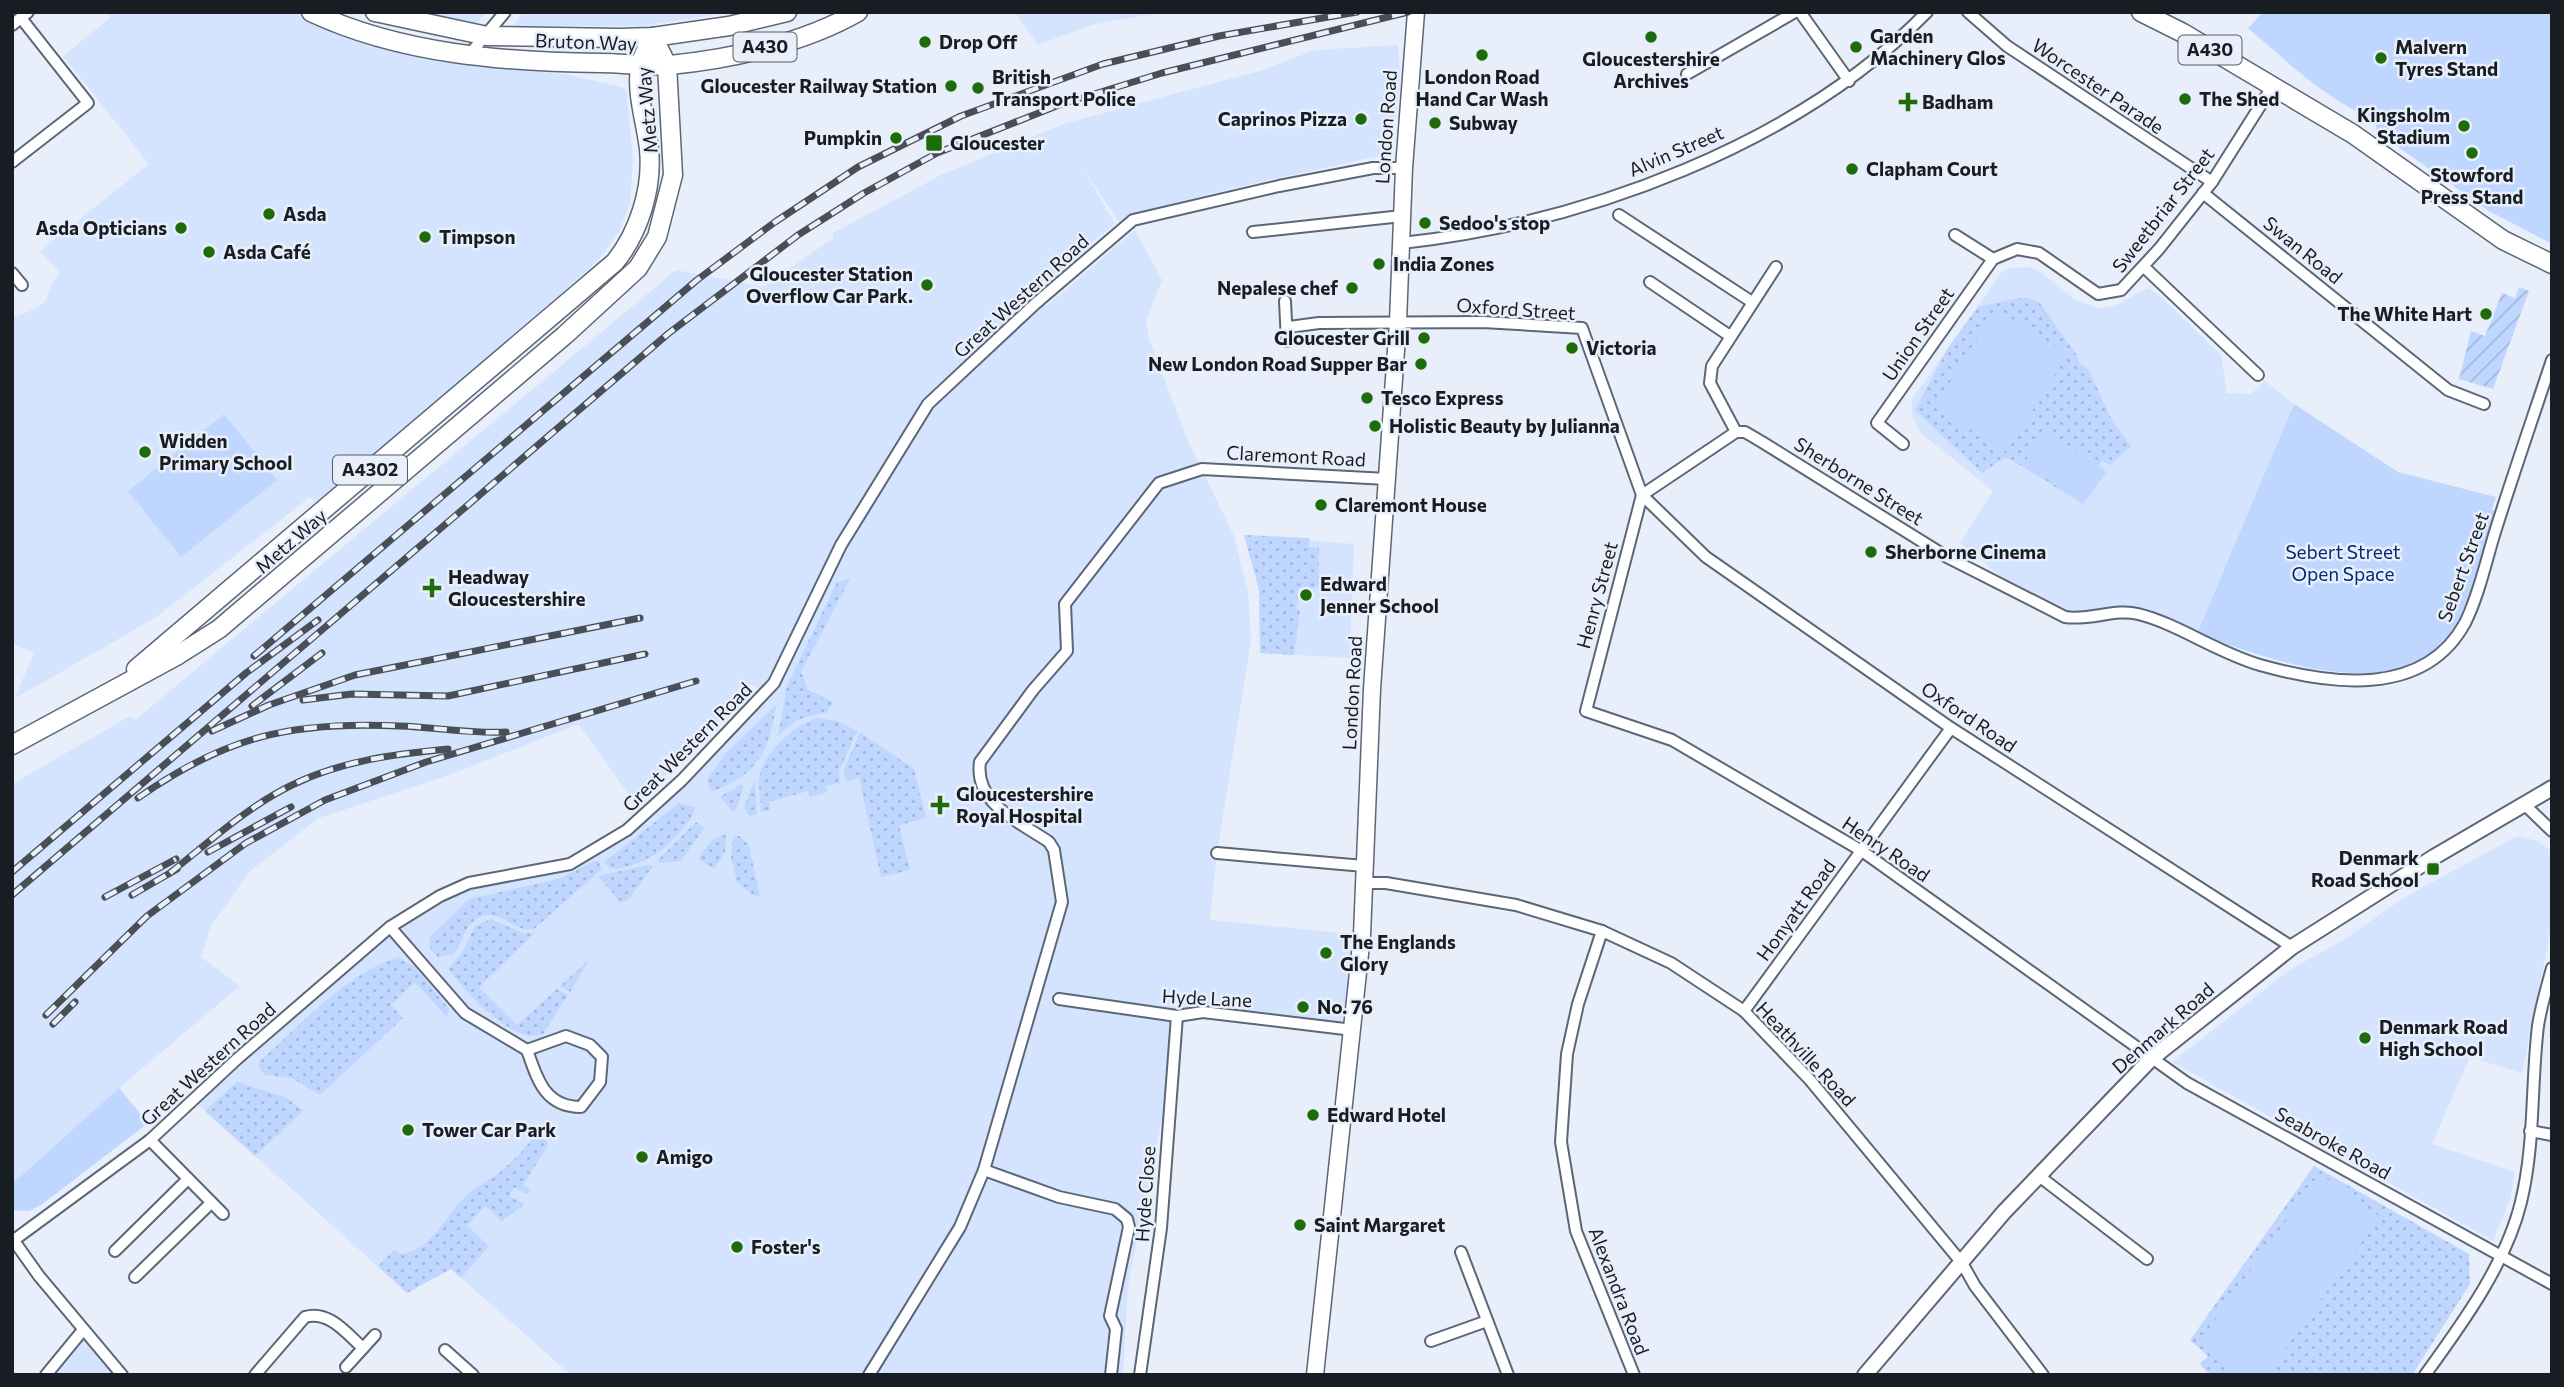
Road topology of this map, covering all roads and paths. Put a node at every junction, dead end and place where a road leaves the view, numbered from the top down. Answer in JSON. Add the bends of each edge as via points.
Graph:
{"nodes":[{"id":1,"x":311,"y":12,"type":"edge"},
{"id":2,"x":375,"y":12,"type":"edge"},
{"id":3,"x":505,"y":12,"type":"edge"},
{"id":4,"x":787,"y":12,"type":"edge"},
{"id":5,"x":858,"y":12,"type":"edge"},
{"id":6,"x":1416,"y":12,"type":"edge"},
{"id":7,"x":1797,"y":12,"type":"edge"},
{"id":8,"x":1927,"y":12,"type":"edge"},
{"id":9,"x":1968,"y":12,"type":"edge"},
{"id":10,"x":2150,"y":15,"type":"edge"},
{"id":11,"x":20,"y":19,"type":"edge"},
{"id":12,"x":423,"y":19,"type":"edge"},
{"id":13,"x":488,"y":36,"type":"junction"},
{"id":14,"x":653,"y":37,"type":"junction"},
{"id":15,"x":470,"y":55,"type":"junction"},
{"id":16,"x":640,"y":65,"type":"junction"},
{"id":17,"x":667,"y":65,"type":"junction"},
{"id":18,"x":1687,"y":74,"type":"dead end"},
{"id":19,"x":1849,"y":81,"type":"junction"},
{"id":20,"x":2272,"y":87,"type":"junction"},
{"id":21,"x":12,"y":162,"type":"edge"},
{"id":22,"x":1404,"y":167,"type":"junction"},
{"id":23,"x":2212,"y":183,"type":"junction"},
{"id":24,"x":2203,"y":193,"type":"junction"},
{"id":25,"x":1619,"y":215,"type":"dead end"},
{"id":26,"x":1402,"y":216,"type":"junction"},
{"id":27,"x":1253,"y":232,"type":"dead end"},
{"id":28,"x":1955,"y":235,"type":"dead end"},
{"id":29,"x":1402,"y":243,"type":"junction"},
{"id":30,"x":1993,"y":258,"type":"junction"},
{"id":31,"x":2552,"y":264,"type":"edge"},
{"id":32,"x":1776,"y":267,"type":"dead end"},
{"id":33,"x":2144,"y":267,"type":"junction"},
{"id":34,"x":12,"y":273,"type":"edge"},
{"id":35,"x":1650,"y":282,"type":"dead end"},
{"id":36,"x":22,"y":285,"type":"dead end"},
{"id":37,"x":1285,"y":301,"type":"dead end"},
{"id":38,"x":1752,"y":302,"type":"junction"},
{"id":39,"x":1398,"y":322,"type":"junction"},
{"id":40,"x":1289,"y":327,"type":"junction"},
{"id":41,"x":1730,"y":336,"type":"junction"},
{"id":42,"x":1287,"y":341,"type":"dead end"},
{"id":43,"x":2552,"y":360,"type":"edge"},
{"id":44,"x":2258,"y":375,"type":"dead end"},
{"id":45,"x":2484,"y":404,"type":"dead end"},
{"id":46,"x":1736,"y":432,"type":"junction"},
{"id":47,"x":1903,"y":444,"type":"dead end"},
{"id":48,"x":1387,"y":479,"type":"junction"},
{"id":49,"x":1642,"y":495,"type":"junction"},
{"id":50,"x":2194,"y":639,"type":"joint"},
{"id":51,"x":113,"y":689,"type":"junction"},
{"id":52,"x":1586,"y":703,"type":"joint"},
{"id":53,"x":1951,"y":728,"type":"junction"},
{"id":54,"x":12,"y":745,"type":"edge"},
{"id":55,"x":2552,"y":788,"type":"edge"},
{"id":56,"x":2526,"y":806,"type":"junction"},
{"id":57,"x":2552,"y":831,"type":"edge"},
{"id":58,"x":1862,"y":851,"type":"junction"},
{"id":59,"x":1217,"y":853,"type":"dead end"},
{"id":60,"x":1364,"y":866,"type":"junction"},
{"id":61,"x":1363,"y":883,"type":"junction"},
{"id":62,"x":390,"y":926,"type":"junction"},
{"id":63,"x":1602,"y":931,"type":"junction"},
{"id":64,"x":2292,"y":947,"type":"junction"},
{"id":65,"x":2552,"y":968,"type":"edge"},
{"id":66,"x":1059,"y":999,"type":"dead end"},
{"id":67,"x":1744,"y":1011,"type":"junction"},
{"id":68,"x":1177,"y":1016,"type":"junction"},
{"id":69,"x":1353,"y":1030,"type":"junction"},
{"id":70,"x":527,"y":1050,"type":"junction"},
{"id":71,"x":2151,"y":1059,"type":"junction"},
{"id":72,"x":2529,"y":1131,"type":"junction"},
{"id":73,"x":2552,"y":1135,"type":"edge"},
{"id":74,"x":150,"y":1140,"type":"junction"},
{"id":75,"x":984,"y":1170,"type":"junction"},
{"id":76,"x":2039,"y":1176,"type":"junction"},
{"id":77,"x":187,"y":1180,"type":"junction"},
{"id":78,"x":211,"y":1203,"type":"junction"},
{"id":79,"x":223,"y":1214,"type":"dead end"},
{"id":80,"x":13,"y":1239,"type":"edge"},
{"id":81,"x":115,"y":1251,"type":"dead end"},
{"id":82,"x":1461,"y":1252,"type":"dead end"},
{"id":83,"x":2500,"y":1256,"type":"junction"},
{"id":84,"x":2147,"y":1259,"type":"dead end"},
{"id":85,"x":1962,"y":1263,"type":"junction"},
{"id":86,"x":135,"y":1277,"type":"dead end"},
{"id":87,"x":2552,"y":1284,"type":"edge"},
{"id":88,"x":1487,"y":1321,"type":"junction"},
{"id":89,"x":83,"y":1330,"type":"junction"},
{"id":90,"x":375,"y":1335,"type":"dead end"},
{"id":91,"x":1431,"y":1341,"type":"dead end"},
{"id":92,"x":363,"y":1348,"type":"junction"},
{"id":93,"x":445,"y":1350,"type":"dead end"},
{"id":94,"x":346,"y":1367,"type":"dead end"},
{"id":95,"x":2427,"y":1374,"type":"edge"},
{"id":96,"x":46,"y":1375,"type":"edge"},
{"id":97,"x":122,"y":1375,"type":"edge"},
{"id":98,"x":255,"y":1375,"type":"edge"},
{"id":99,"x":473,"y":1375,"type":"edge"},
{"id":100,"x":869,"y":1375,"type":"edge"},
{"id":101,"x":1111,"y":1375,"type":"edge"},
{"id":102,"x":1140,"y":1375,"type":"edge"},
{"id":103,"x":1315,"y":1375,"type":"edge"},
{"id":104,"x":1508,"y":1375,"type":"edge"},
{"id":105,"x":1634,"y":1375,"type":"edge"},
{"id":106,"x":1865,"y":1375,"type":"edge"},
{"id":107,"x":2043,"y":1375,"type":"edge"}],
"edges":[{"from":1,"to":15,"type":"main road","name":"Bruton Way","number":"A430","via":[[384,37]]},
{"from":2,"to":12,"type":"main road","name":"Bruton Way","number":"A430"},
{"from":3,"to":13,"type":"street"},
{"from":4,"to":14,"type":"main road","name":"Bruton Way","number":"A430"},
{"from":5,"to":17,"type":"main road","name":"Bruton Way","number":"A430","via":[[776,44]]},
{"from":6,"to":22,"type":"main road","name":"London Road"},
{"from":7,"to":18,"type":"street"},
{"from":7,"to":19,"type":"street"},
{"from":8,"to":19,"type":"street","name":"Alvin Street","via":[[1894,46]]},
{"from":9,"to":23,"type":"street","name":"Worcester Parade","via":[[2007,46]]},
{"from":10,"to":20,"type":"main road","number":"A430"},
{"from":11,"to":21,"type":"street","via":[[88,103]]},
{"from":12,"to":13,"type":"main road","name":"Bruton Way","number":"A430"},
{"from":13,"to":14,"type":"main road","name":"Bruton Way","number":"A430"},
{"from":13,"to":15,"type":"street"},
{"from":14,"to":16,"type":"main road","name":"Metz Way","number":"A4302"},
{"from":14,"to":17,"type":"main road","name":"Metz Way"},
{"from":15,"to":16,"type":"main road","name":"Bruton Way","number":"A430"},
{"from":16,"to":17,"type":"main road","name":"Bruton Way","number":"A430"},
{"from":16,"to":51,"type":"main road","name":"Metz Way","number":"A4302","via":[[649,147],[647,186],[631,238],[615,262]]},
{"from":17,"to":51,"type":"main road","name":"Metz Way","number":"A4302","via":[[673,175],[657,237],[638,268],[256,600],[178,655]]},
{"from":19,"to":29,"type":"street","name":"Alvin Street","via":[[1721,153],[1657,180],[1555,215]]},
{"from":20,"to":23,"type":"street","name":"Sweetbriar Street"},
{"from":20,"to":31,"type":"main road","number":"A430","via":[[2353,134],[2503,240]]},
{"from":22,"to":26,"type":"main road","name":"London Road"},
{"from":22,"to":62,"type":"street","name":"Great Western Road","via":[[1292,184],[1133,220],[928,404],[841,545],[774,683],[682,780],[627,831],[596,851],[570,864],[470,883]]},
{"from":23,"to":24,"type":"street","name":"Sweetbriar Street"},
{"from":24,"to":33,"type":"street","name":"Sweetbriar Street"},
{"from":24,"to":45,"type":"street","name":"Swan Road","via":[[2448,390]]},
{"from":25,"to":38,"type":"street"},
{"from":26,"to":27,"type":"street"},
{"from":26,"to":29,"type":"main road","name":"London Road"},
{"from":28,"to":30,"type":"street"},
{"from":29,"to":39,"type":"main road","name":"London Road"},
{"from":30,"to":33,"type":"street","name":"Sweetbriar Street","via":[[2017,249],[2039,253],[2098,295],[2121,290]]},
{"from":30,"to":47,"type":"street","name":"Union Street","via":[[1877,423]]},
{"from":32,"to":38,"type":"street"},
{"from":33,"to":44,"type":"street"},
{"from":34,"to":36,"type":"street"},
{"from":35,"to":41,"type":"street"},
{"from":37,"to":40,"type":"street"},
{"from":38,"to":41,"type":"street"},
{"from":39,"to":40,"type":"street"},
{"from":39,"to":48,"type":"main road","name":"London Road"},
{"from":39,"to":49,"type":"street","name":"Oxford Street","via":[[1582,328]]},
{"from":40,"to":42,"type":"street"},
{"from":41,"to":46,"type":"street","via":[[1712,366],[1710,383]]},
{"from":43,"to":50,"type":"street","name":"Sebert Street","via":[[2465,622],[2432,662],[2384,681],[2355,680],[2260,665]]},
{"from":46,"to":49,"type":"street"},
{"from":46,"to":50,"type":"street","name":"Sherborne Street","via":[[1762,442],[1947,557],[2065,617],[2084,620],[2120,612],[2138,614]]},
{"from":48,"to":60,"type":"main road","name":"London Road"},
{"from":48,"to":75,"type":"street","name":"Claremont Road","via":[[1202,469],[1159,483],[1065,604],[1068,651],[980,762],[978,775],[987,799],[1049,842],[1062,902]]},
{"from":49,"to":52,"type":"street","name":"Henry Street"},
{"from":49,"to":53,"type":"street","name":"Oxford Road","via":[[1706,557]]},
{"from":51,"to":54,"type":"main road","name":"Metz Way","number":"A4302"},
{"from":52,"to":58,"type":"street","name":"Henry Road","via":[[1586,711],[1592,715],[1672,740]]},
{"from":53,"to":58,"type":"street","name":"Honyatt Road"},
{"from":53,"to":64,"type":"street","name":"Oxford Road"},
{"from":55,"to":56,"type":"street","name":"Denmark Road"},
{"from":56,"to":57,"type":"street"},
{"from":56,"to":64,"type":"street","name":"Denmark Road","via":[[2434,857]]},
{"from":58,"to":67,"type":"street","name":"Honyatt Road"},
{"from":58,"to":71,"type":"street","name":"Henry Road"},
{"from":59,"to":60,"type":"street"},
{"from":60,"to":61,"type":"main road","name":"London Road"},
{"from":61,"to":63,"type":"street","name":"Heathville Road","via":[[1516,905]]},
{"from":61,"to":69,"type":"main road","name":"London Road"},
{"from":62,"to":70,"type":"street","via":[[465,1013]]},
{"from":62,"to":74,"type":"street","name":"Great Western Road"},
{"from":63,"to":67,"type":"street","name":"Heathville Road","via":[[1671,963]]},
{"from":63,"to":105,"type":"street","name":"Alexandra Road","via":[[1567,1054],[1561,1142],[1576,1231]]},
{"from":64,"to":71,"type":"street","name":"Denmark Road"},
{"from":65,"to":72,"type":"street","via":[[2538,1023]]},
{"from":66,"to":68,"type":"street","name":"Hyde Lane"},
{"from":67,"to":85,"type":"street","name":"Heathville Road","via":[[1811,1080]]},
{"from":68,"to":69,"type":"street","name":"Hyde Lane","via":[[1203,1012]]},
{"from":68,"to":102,"type":"street","name":"Hyde Close","via":[[1161,1228]]},
{"from":69,"to":103,"type":"main road","name":"London Road"},
{"from":70,"to":70,"type":"street","via":[[557,1038],[578,1038],[602,1057],[600,1082],[581,1107],[570,1107],[539,1085]]},
{"from":71,"to":76,"type":"street","name":"Denmark Road"},
{"from":71,"to":83,"type":"street","name":"Seabroke Road"},
{"from":72,"to":73,"type":"street"},
{"from":72,"to":83,"type":"street","via":[[2520,1205]]},
{"from":74,"to":77,"type":"street"},
{"from":74,"to":80,"type":"street","name":"Great Western Road"},
{"from":75,"to":100,"type":"street","via":[[960,1227]]},
{"from":75,"to":101,"type":"street","via":[[1059,1197],[1115,1209],[1127,1219],[1110,1316],[1116,1329]]},
{"from":76,"to":84,"type":"street"},
{"from":76,"to":85,"type":"street","name":"Denmark Road"},
{"from":77,"to":78,"type":"street"},
{"from":77,"to":81,"type":"street"},
{"from":78,"to":79,"type":"street"},
{"from":78,"to":86,"type":"street"},
{"from":80,"to":89,"type":"street"},
{"from":82,"to":88,"type":"street"},
{"from":83,"to":87,"type":"street","name":"Seabroke Road"},
{"from":83,"to":95,"type":"street"},
{"from":85,"to":106,"type":"street","name":"Denmark Road"},
{"from":85,"to":107,"type":"street","name":"Heathville Road"},
{"from":88,"to":91,"type":"street"},
{"from":88,"to":104,"type":"street"},
{"from":89,"to":96,"type":"street"},
{"from":89,"to":97,"type":"street"},
{"from":90,"to":92,"type":"street"},
{"from":92,"to":94,"type":"street"},
{"from":92,"to":98,"type":"street","via":[[326,1317],[315,1314],[305,1317]]},
{"from":93,"to":99,"type":"street"}]}
